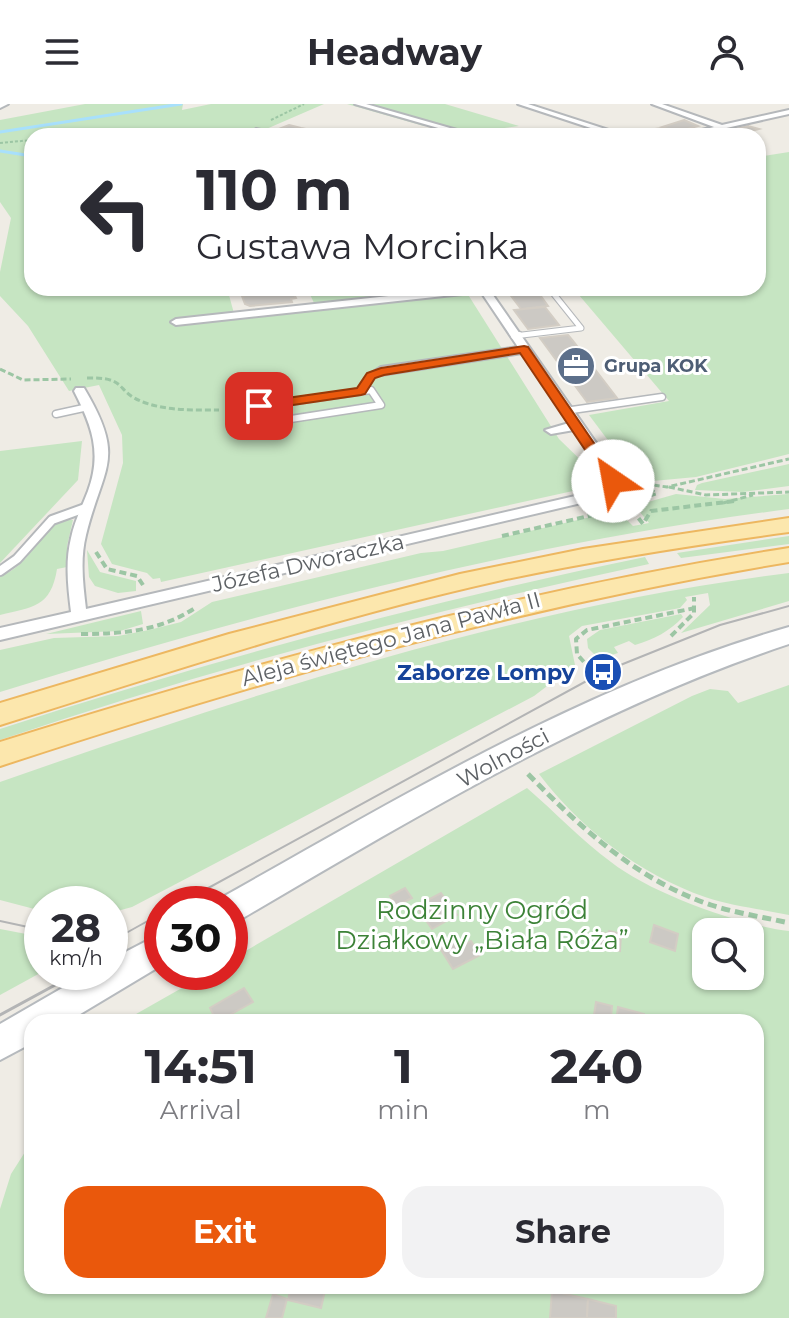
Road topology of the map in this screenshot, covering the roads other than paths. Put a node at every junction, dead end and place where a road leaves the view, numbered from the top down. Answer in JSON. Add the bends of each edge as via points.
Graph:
{"nodes":[{"id":1,"x":358,"y":104,"type":"edge"},
{"id":2,"x":521,"y":104,"type":"edge"},
{"id":3,"x":655,"y":104,"type":"edge"},
{"id":4,"x":765,"y":104,"type":"edge"},
{"id":5,"x":787,"y":112,"type":"edge"},
{"id":6,"x":719,"y":126,"type":"junction"},
{"id":7,"x":445,"y":128,"type":"edge"},
{"id":8,"x":598,"y":128,"type":"edge"},
{"id":9,"x":711,"y":128,"type":"edge"},
{"id":10,"x":411,"y":296,"type":"edge"},
{"id":11,"x":488,"y":296,"type":"edge"},
{"id":12,"x":555,"y":296,"type":"edge"},
{"id":13,"x":176,"y":322,"type":"dead end"},
{"id":14,"x":514,"y":336,"type":"junction"},
{"id":15,"x":524,"y":349,"type":"junction"},
{"id":16,"x":381,"y":371,"type":"joint"},
{"id":17,"x":77,"y":385,"type":"road end"},
{"id":18,"x":361,"y":391,"type":"junction"},
{"id":19,"x":662,"y":397,"type":"dead end"},
{"id":20,"x":88,"y":407,"type":"junction"},
{"id":21,"x":565,"y":411,"type":"junction"},
{"id":22,"x":56,"y":414,"type":"dead end"},
{"id":23,"x":576,"y":426,"type":"junction"},
{"id":24,"x":551,"y":430,"type":"dead end"},
{"id":25,"x":88,"y":507,"type":"junction"},
{"id":26,"x":789,"y":525,"type":"edge"},
{"id":27,"x":789,"y":555,"type":"edge"},
{"id":28,"x":0,"y":571,"type":"edge"},
{"id":29,"x":79,"y":615,"type":"junction"},
{"id":30,"x":0,"y":634,"type":"edge"},
{"id":31,"x":789,"y":635,"type":"edge"},
{"id":32,"x":0,"y":714,"type":"edge"},
{"id":33,"x":0,"y":754,"type":"edge"},
{"id":34,"x":248,"y":899,"type":"edge"},
{"id":35,"x":144,"y":958,"type":"edge"},
{"id":36,"x":48,"y":1014,"type":"edge"},
{"id":37,"x":24,"y":1028,"type":"edge"},
{"id":38,"x":0,"y":1043,"type":"edge"}],
"edges":[{"from":1,"to":7,"type":"street"},
{"from":2,"to":8,"type":"street"},
{"from":3,"to":6,"type":"street"},
{"from":4,"to":5,"type":"street"},
{"from":5,"to":6,"type":"street"},
{"from":6,"to":9,"type":"street"},
{"from":10,"to":13,"type":"street"},
{"from":11,"to":14,"type":"street"},
{"from":12,"to":14,"type":"lane","via":[[581,328]]},
{"from":14,"to":15,"type":"street"},
{"from":15,"to":16,"type":"street"},
{"from":15,"to":21,"type":"street"},
{"from":16,"to":18,"type":"lane"},
{"from":17,"to":20,"type":"street"},
{"from":18,"to":18,"type":"lane","via":[[371,390],[381,405],[239,427],[234,410]]},
{"from":19,"to":21,"type":"lane"},
{"from":20,"to":22,"type":"lane"},
{"from":20,"to":25,"type":"street","via":[[103,453]]},
{"from":21,"to":23,"type":"street"},
{"from":23,"to":24,"type":"street"},
{"from":23,"to":29,"type":"street","name":"Józefa Dworaczka","via":[[610,473],[613,488],[601,496]]},
{"from":25,"to":28,"type":"lane","via":[[52,520]]},
{"from":25,"to":29,"type":"street","via":[[75,570]]},
{"from":26,"to":32,"type":"main road","name":"Aleja świętego Jana Pawła II","via":[[677,540],[447,585],[261,634]]},
{"from":27,"to":33,"type":"main road","name":"Aleja świętego Jana Pawła II","via":[[598,588],[392,634]]},
{"from":29,"to":30,"type":"street","name":"Józefa Dworaczka"},
{"from":31,"to":34,"type":"street","name":"Wolności","via":[[696,664],[624,694]]},
{"from":35,"to":36,"type":"street"},
{"from":37,"to":38,"type":"street"}]}
